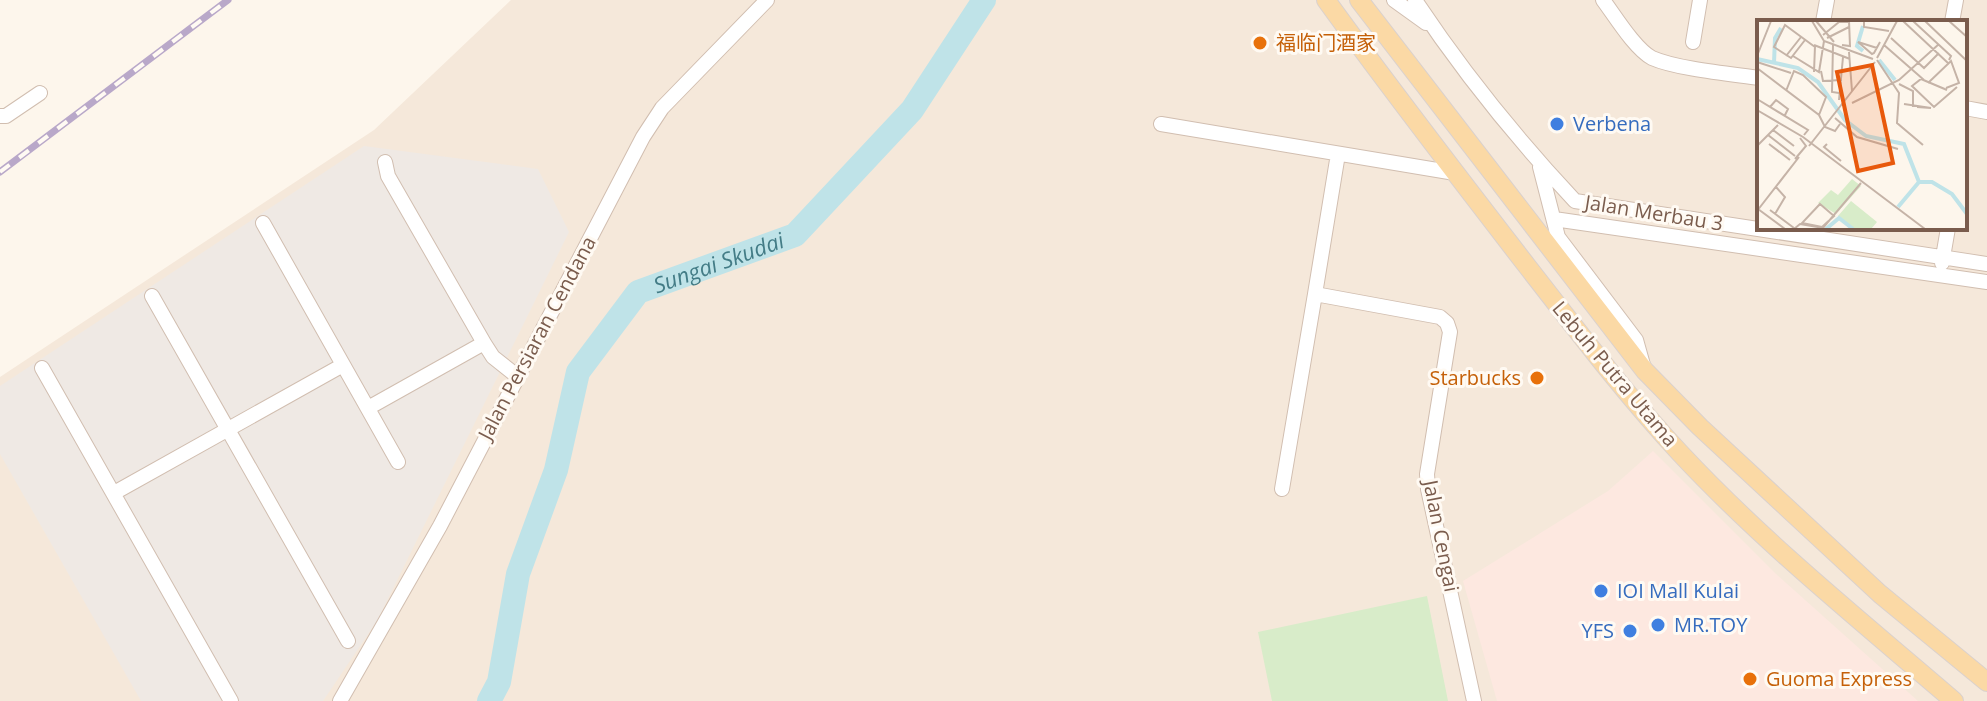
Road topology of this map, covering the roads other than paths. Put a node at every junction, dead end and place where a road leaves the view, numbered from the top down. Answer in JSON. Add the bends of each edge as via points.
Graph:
{"nodes":[{"id":1,"x":767,"y":0,"type":"edge"},
{"id":2,"x":1326,"y":0,"type":"edge"},
{"id":3,"x":1359,"y":0,"type":"edge"},
{"id":4,"x":1394,"y":0,"type":"edge"},
{"id":5,"x":1415,"y":0,"type":"edge"},
{"id":6,"x":1603,"y":0,"type":"edge"},
{"id":7,"x":1700,"y":0,"type":"edge"},
{"id":8,"x":1827,"y":0,"type":"edge"},
{"id":9,"x":1956,"y":0,"type":"edge"},
{"id":10,"x":1823,"y":20,"type":"edge"},
{"id":11,"x":1952,"y":20,"type":"edge"},
{"id":12,"x":1434,"y":29,"type":"junction"},
{"id":13,"x":1693,"y":42,"type":"dead end"},
{"id":14,"x":1757,"y":78,"type":"edge"},
{"id":15,"x":40,"y":93,"type":"dead end"},
{"id":16,"x":1987,"y":112,"type":"edge"},
{"id":17,"x":1967,"y":113,"type":"edge"},
{"id":18,"x":0,"y":116,"type":"edge"},
{"id":19,"x":1161,"y":124,"type":"dead end"},
{"id":20,"x":1338,"y":154,"type":"junction"},
{"id":21,"x":385,"y":162,"type":"dead end"},
{"id":22,"x":1539,"y":163,"type":"junction"},
{"id":23,"x":1455,"y":173,"type":"junction"},
{"id":24,"x":1554,"y":219,"type":"junction"},
{"id":25,"x":263,"y":223,"type":"dead end"},
{"id":26,"x":1757,"y":227,"type":"edge"},
{"id":27,"x":1780,"y":230,"type":"edge"},
{"id":28,"x":1948,"y":230,"type":"edge"},
{"id":29,"x":1776,"y":252,"type":"junction"},
{"id":30,"x":1943,"y":257,"type":"junction"},
{"id":31,"x":1987,"y":264,"type":"edge"},
{"id":32,"x":1940,"y":276,"type":"junction"},
{"id":33,"x":1987,"y":282,"type":"edge"},
{"id":34,"x":1315,"y":294,"type":"junction"},
{"id":35,"x":152,"y":296,"type":"dead end"},
{"id":36,"x":484,"y":343,"type":"junction"},
{"id":37,"x":343,"y":365,"type":"junction"},
{"id":38,"x":42,"y":368,"type":"dead end"},
{"id":39,"x":1645,"y":371,"type":"junction"},
{"id":40,"x":517,"y":376,"type":"junction"},
{"id":41,"x":368,"y":408,"type":"junction"},
{"id":42,"x":227,"y":429,"type":"junction"},
{"id":43,"x":398,"y":462,"type":"dead end"},
{"id":44,"x":1282,"y":489,"type":"dead end"},
{"id":45,"x":114,"y":493,"type":"junction"},
{"id":46,"x":348,"y":641,"type":"dead end"},
{"id":47,"x":1984,"y":678,"type":"edge"},
{"id":48,"x":231,"y":701,"type":"edge"},
{"id":49,"x":340,"y":701,"type":"edge"},
{"id":50,"x":1474,"y":701,"type":"edge"},
{"id":51,"x":1954,"y":701,"type":"edge"}],
"edges":[{"from":1,"to":40,"type":"street","name":"Jalan Persiaran Cendana","via":[[662,108]]},
{"from":2,"to":23,"type":"main road","name":"Lebuh Putra Utama"},
{"from":3,"to":39,"type":"main road","name":"Lebuh Putra Utama"},
{"from":4,"to":12,"type":"street"},
{"from":5,"to":12,"type":"street","name":"Jalan Merbau 3"},
{"from":6,"to":14,"type":"street","via":[[1651,57]]},
{"from":7,"to":13,"type":"street"},
{"from":8,"to":10,"type":"street"},
{"from":9,"to":11,"type":"street"},
{"from":12,"to":22,"type":"street","name":"Jalan Merbau 3"},
{"from":15,"to":18,"type":"street"},
{"from":16,"to":17,"type":"street"},
{"from":19,"to":20,"type":"street"},
{"from":20,"to":23,"type":"street"},
{"from":20,"to":34,"type":"street"},
{"from":21,"to":36,"type":"street","via":[[388,176]]},
{"from":22,"to":24,"type":"street"},
{"from":22,"to":26,"type":"street","name":"Jalan Merbau 3","via":[[1575,201]]},
{"from":23,"to":51,"type":"main road","name":"Lebuh Putra Utama","via":[[1622,389],[1683,456],[1825,590]]},
{"from":24,"to":29,"type":"street"},
{"from":24,"to":39,"type":"street","via":[[1558,237],[1636,340]]},
{"from":25,"to":37,"type":"street"},
{"from":27,"to":29,"type":"street"},
{"from":27,"to":30,"type":"street","name":"Jalan Merbau 3"},
{"from":28,"to":30,"type":"street"},
{"from":29,"to":32,"type":"street"},
{"from":30,"to":31,"type":"street","name":"Jalan Merbau 3"},
{"from":30,"to":32,"type":"street"},
{"from":32,"to":33,"type":"street"},
{"from":34,"to":44,"type":"street"},
{"from":34,"to":50,"type":"street","name":"Jalan Cengai","via":[[1440,317],[1447,323],[1450,332],[1428,489]]},
{"from":35,"to":42,"type":"street"},
{"from":36,"to":40,"type":"street"},
{"from":36,"to":41,"type":"street"},
{"from":37,"to":41,"type":"street"},
{"from":37,"to":42,"type":"street"},
{"from":38,"to":45,"type":"street"},
{"from":39,"to":47,"type":"main road","name":"Lebuh Putra Utama","via":[[1880,594]]},
{"from":40,"to":49,"type":"street","name":"Jalan Persiaran Cendana","via":[[440,526]]},
{"from":41,"to":43,"type":"street"},
{"from":42,"to":45,"type":"street"},
{"from":42,"to":46,"type":"street"},
{"from":45,"to":48,"type":"street"}]}
